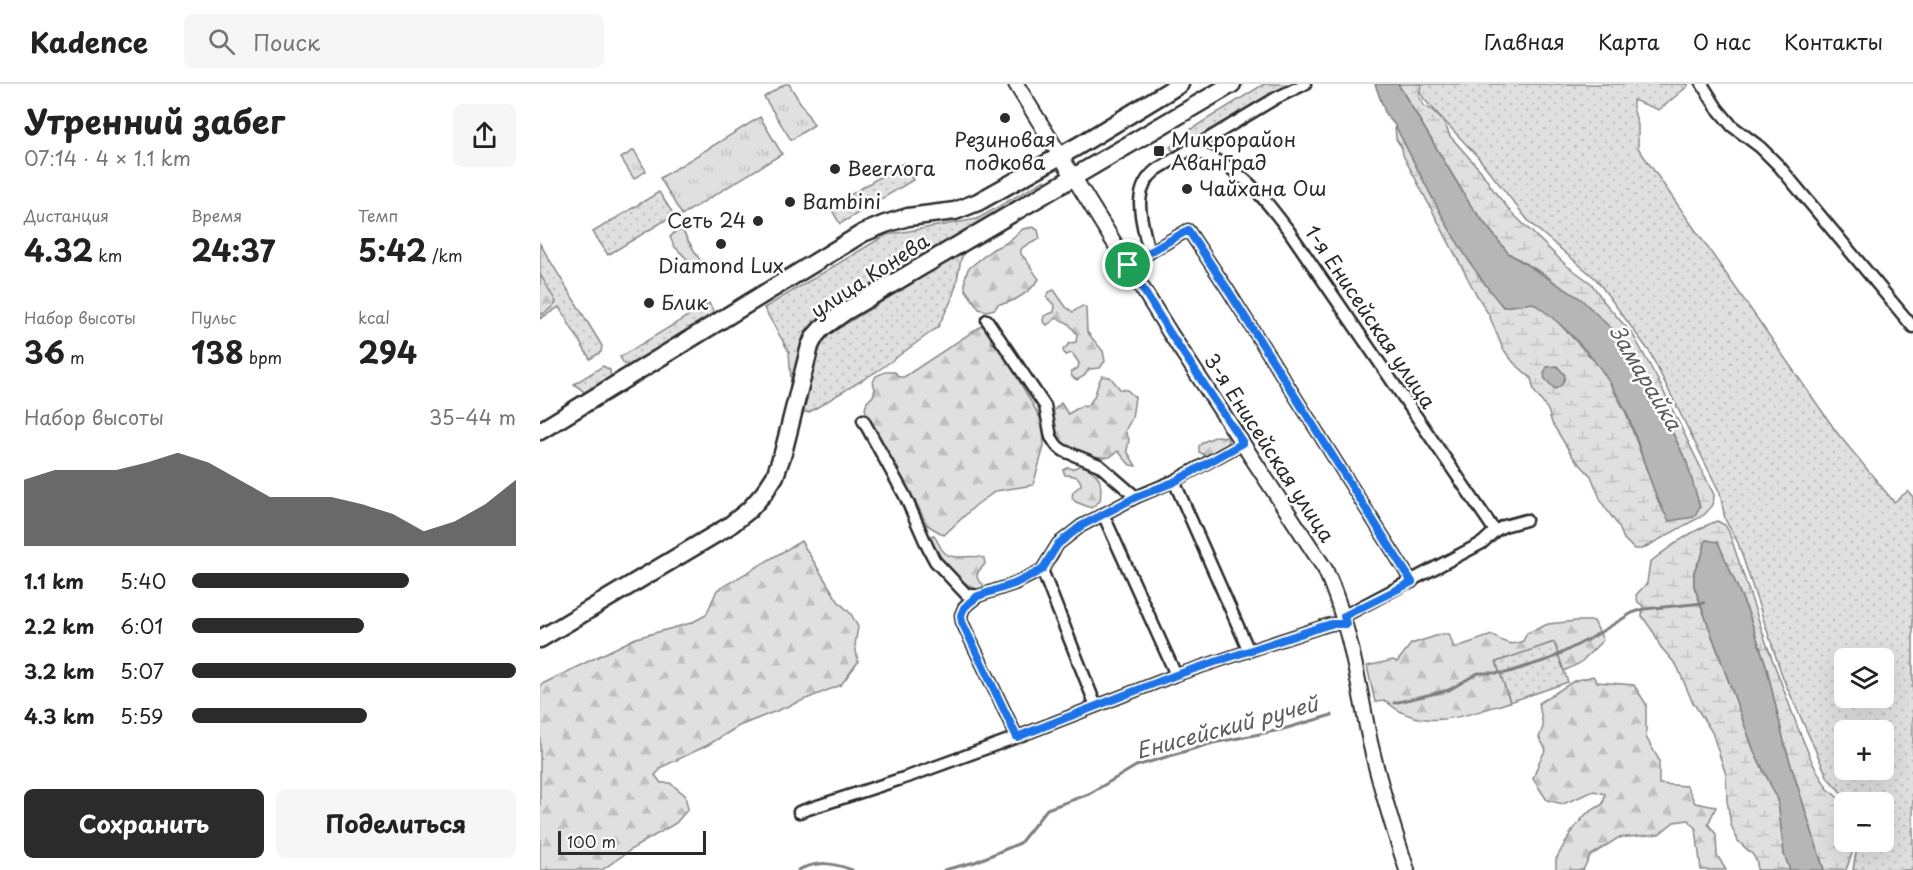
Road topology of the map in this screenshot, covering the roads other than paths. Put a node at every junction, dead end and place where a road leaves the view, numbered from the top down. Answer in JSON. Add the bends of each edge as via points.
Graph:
{"nodes":[{"id":1,"x":1016,"y":84,"type":"edge"},
{"id":2,"x":1180,"y":84,"type":"edge"},
{"id":3,"x":1232,"y":84,"type":"edge"},
{"id":4,"x":1305,"y":84,"type":"edge"},
{"id":5,"x":1702,"y":84,"type":"edge"},
{"id":6,"x":1190,"y":150,"type":"junction"},
{"id":7,"x":1062,"y":156,"type":"junction"},
{"id":8,"x":1075,"y":177,"type":"junction"},
{"id":9,"x":1149,"y":253,"type":"junction"},
{"id":10,"x":1128,"y":265,"type":"junction"},
{"id":11,"x":987,"y":320,"type":"dead end"},
{"id":12,"x":1913,"y":327,"type":"edge"},
{"id":13,"x":863,"y":420,"type":"dead end"},
{"id":14,"x":540,"y":431,"type":"edge"},
{"id":15,"x":1243,"y":443,"type":"junction"},
{"id":16,"x":1174,"y":482,"type":"junction"},
{"id":17,"x":1136,"y":497,"type":"junction"},
{"id":18,"x":1103,"y":514,"type":"junction"},
{"id":19,"x":1526,"y":520,"type":"dead end"},
{"id":20,"x":1495,"y":531,"type":"junction"},
{"id":21,"x":1042,"y":570,"type":"junction"},
{"id":22,"x":1412,"y":582,"type":"junction"},
{"id":23,"x":978,"y":596,"type":"junction"},
{"id":24,"x":1345,"y":620,"type":"junction"},
{"id":25,"x":540,"y":639,"type":"edge"},
{"id":26,"x":1249,"y":651,"type":"junction"},
{"id":27,"x":1176,"y":675,"type":"junction"},
{"id":28,"x":1096,"y":706,"type":"junction"},
{"id":29,"x":1017,"y":737,"type":"junction"},
{"id":30,"x":799,"y":812,"type":"dead end"},
{"id":31,"x":1407,"y":870,"type":"edge"}],
"edges":[{"from":1,"to":7,"type":"street","name":"3-я Енисейская улица"},
{"from":2,"to":7,"type":"main road","name":"улица Конева"},
{"from":3,"to":8,"type":"main road","name":"улица Конева"},
{"from":4,"to":6,"type":"street"},
{"from":5,"to":12,"type":"street","via":[[1732,126],[1779,166]]},
{"from":6,"to":9,"type":"street","via":[[1156,170],[1142,187],[1140,208]]},
{"from":6,"to":20,"type":"street","name":"1-я Енисейская улица","via":[[1206,154],[1234,171],[1265,200]]},
{"from":7,"to":8,"type":"street","name":"3-я Енисейская улица"},
{"from":7,"to":14,"type":"main road","name":"улица Конева","via":[[955,211],[908,217],[863,233]]},
{"from":8,"to":10,"type":"street","name":"3-я Енисейская улица"},
{"from":8,"to":25,"type":"main road","name":"улица Конева","via":[[822,328],[810,346],[775,476],[750,510]]},
{"from":9,"to":10,"type":"street"},
{"from":9,"to":22,"type":"street","via":[[1188,230]]},
{"from":10,"to":15,"type":"street","name":"3-я Енисейская улица"},
{"from":11,"to":17,"type":"street","via":[[1045,406],[1051,437],[1057,446],[1099,465]]},
{"from":13,"to":23,"type":"street","via":[[936,561],[966,594]]},
{"from":15,"to":16,"type":"street"},
{"from":15,"to":24,"type":"street","name":"3-я Енисейская улица","via":[[1325,569]]},
{"from":16,"to":17,"type":"street"},
{"from":16,"to":26,"type":"street"},
{"from":17,"to":18,"type":"street"},
{"from":18,"to":21,"type":"street","via":[[1058,544]]},
{"from":18,"to":27,"type":"street"},
{"from":19,"to":20,"type":"street"},
{"from":20,"to":22,"type":"street","via":[[1482,543]]},
{"from":21,"to":23,"type":"street"},
{"from":21,"to":28,"type":"street"},
{"from":22,"to":24,"type":"street"},
{"from":23,"to":29,"type":"street","via":[[964,608],[962,622]]},
{"from":24,"to":26,"type":"street"},
{"from":24,"to":31,"type":"street","name":"3-я Енисейская улица","via":[[1379,776]]},
{"from":26,"to":27,"type":"street"},
{"from":27,"to":28,"type":"street"},
{"from":28,"to":29,"type":"street"},
{"from":29,"to":30,"type":"street"}]}
